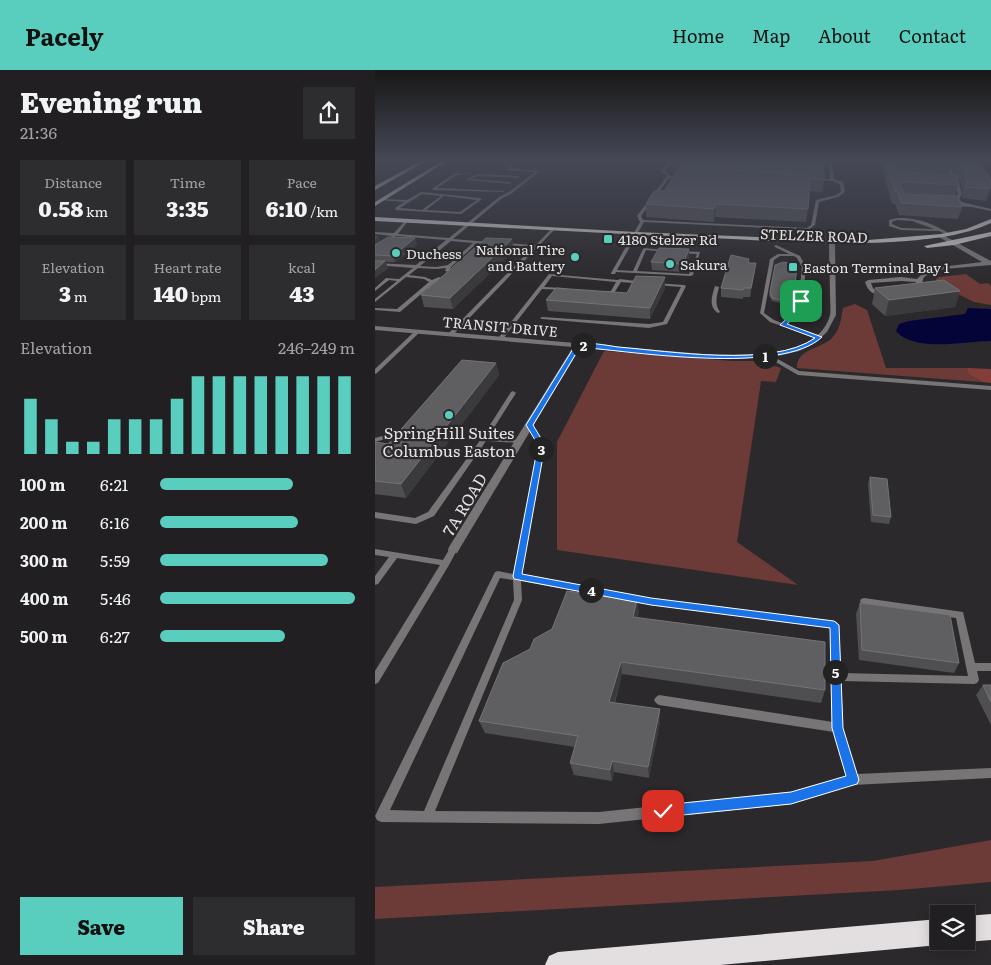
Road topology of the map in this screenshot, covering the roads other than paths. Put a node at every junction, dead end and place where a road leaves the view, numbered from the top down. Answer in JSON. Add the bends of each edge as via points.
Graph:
{"nodes":[{"id":1,"x":406,"y":202,"type":"junction"},
{"id":2,"x":426,"y":202,"type":"edge"},
{"id":3,"x":435,"y":202,"type":"edge"},
{"id":4,"x":476,"y":202,"type":"edge"},
{"id":5,"x":495,"y":202,"type":"edge"},
{"id":6,"x":649,"y":202,"type":"edge"},
{"id":7,"x":817,"y":202,"type":"edge"},
{"id":8,"x":959,"y":202,"type":"edge"},
{"id":9,"x":430,"y":205,"type":"junction"},
{"id":10,"x":946,"y":205,"type":"edge"},
{"id":11,"x":971,"y":206,"type":"junction"},
{"id":12,"x":423,"y":210,"type":"junction"},
{"id":13,"x":991,"y":210,"type":"edge"},
{"id":14,"x":435,"y":211,"type":"junction"},
{"id":15,"x":375,"y":219,"type":"edge"},
{"id":16,"x":406,"y":221,"type":"junction"},
{"id":17,"x":642,"y":221,"type":"junction"},
{"id":18,"x":991,"y":221,"type":"edge"},
{"id":19,"x":420,"y":222,"type":"junction"},
{"id":20,"x":468,"y":225,"type":"junction"},
{"id":21,"x":553,"y":230,"type":"junction"},
{"id":22,"x":375,"y":233,"type":"edge"},
{"id":23,"x":943,"y":233,"type":"junction"},
{"id":24,"x":635,"y":234,"type":"junction"},
{"id":25,"x":991,"y":234,"type":"edge"},
{"id":26,"x":396,"y":235,"type":"junction"},
{"id":27,"x":389,"y":240,"type":"edge"},
{"id":28,"x":449,"y":240,"type":"junction"},
{"id":29,"x":476,"y":242,"type":"junction"},
{"id":30,"x":493,"y":243,"type":"edge"},
{"id":31,"x":954,"y":243,"type":"junction"},
{"id":32,"x":502,"y":244,"type":"edge"},
{"id":33,"x":537,"y":246,"type":"junction"},
{"id":34,"x":776,"y":246,"type":"junction"},
{"id":35,"x":832,"y":246,"type":"junction"},
{"id":36,"x":918,"y":247,"type":"dead end"},
{"id":37,"x":883,"y":249,"type":"dead end"},
{"id":38,"x":795,"y":255,"type":"junction"},
{"id":39,"x":990,"y":263,"type":"edge"},
{"id":40,"x":375,"y":264,"type":"edge"},
{"id":41,"x":416,"y":267,"type":"junction"},
{"id":42,"x":615,"y":271,"type":"junction"},
{"id":43,"x":634,"y":272,"type":"junction"},
{"id":44,"x":406,"y":276,"type":"junction"},
{"id":45,"x":439,"y":278,"type":"edge"},
{"id":46,"x":610,"y":279,"type":"junction"},
{"id":47,"x":400,"y":280,"type":"junction"},
{"id":48,"x":620,"y":280,"type":"junction"},
{"id":49,"x":919,"y":280,"type":"junction"},
{"id":50,"x":432,"y":282,"type":"junction"},
{"id":51,"x":717,"y":287,"type":"dead end"},
{"id":52,"x":541,"y":288,"type":"junction"},
{"id":53,"x":375,"y":290,"type":"edge"},
{"id":54,"x":567,"y":290,"type":"edge"},
{"id":55,"x":905,"y":290,"type":"edge"},
{"id":56,"x":594,"y":291,"type":"edge"},
{"id":57,"x":895,"y":292,"type":"edge"},
{"id":58,"x":375,"y":301,"type":"edge"},
{"id":59,"x":375,"y":309,"type":"edge"},
{"id":60,"x":718,"y":312,"type":"dead end"},
{"id":61,"x":542,"y":318,"type":"dead end"},
{"id":62,"x":783,"y":325,"type":"junction"},
{"id":63,"x":375,"y":328,"type":"edge"},
{"id":64,"x":417,"y":332,"type":"junction"},
{"id":65,"x":451,"y":334,"type":"junction"},
{"id":66,"x":819,"y":337,"type":"junction"},
{"id":67,"x":501,"y":338,"type":"junction"},
{"id":68,"x":578,"y":345,"type":"junction"},
{"id":69,"x":769,"y":356,"type":"junction"},
{"id":70,"x":375,"y":372,"type":"edge"},
{"id":71,"x":991,"y":388,"type":"edge"},
{"id":72,"x":513,"y":394,"type":"dead end"},
{"id":73,"x":529,"y":425,"type":"junction"},
{"id":74,"x":410,"y":427,"type":"edge"},
{"id":75,"x":484,"y":439,"type":"junction"},
{"id":76,"x":375,"y":440,"type":"edge"},
{"id":77,"x":518,"y":442,"type":"junction"},
{"id":78,"x":375,"y":515,"type":"edge"},
{"id":79,"x":453,"y":550,"type":"joint"},
{"id":80,"x":375,"y":552,"type":"edge"},
{"id":81,"x":395,"y":555,"type":"junction"},
{"id":82,"x":446,"y":563,"type":"junction"},
{"id":83,"x":517,"y":576,"type":"junction"},
{"id":84,"x":375,"y":582,"type":"edge"},
{"id":85,"x":864,"y":602,"type":"edge"},
{"id":86,"x":991,"y":666,"type":"edge"},
{"id":87,"x":971,"y":668,"type":"junction"},
{"id":88,"x":835,"y":677,"type":"junction"},
{"id":89,"x":376,"y":678,"type":"edge"},
{"id":90,"x":659,"y":700,"type":"dead end"},
{"id":91,"x":838,"y":728,"type":"junction"},
{"id":92,"x":991,"y":773,"type":"edge"},
{"id":93,"x":853,"y":780,"type":"junction"},
{"id":94,"x":427,"y":816,"type":"junction"},
{"id":95,"x":991,"y":927,"type":"edge"},
{"id":96,"x":975,"y":928,"type":"edge"},
{"id":97,"x":930,"y":933,"type":"edge"},
{"id":98,"x":558,"y":965,"type":"edge"}],
"edges":[{"from":1,"to":1,"type":"lane","via":[[415,203]]},
{"from":1,"to":12,"type":"lane","via":[[396,209]]},
{"from":2,"to":9,"type":"lane"},
{"from":3,"to":9,"type":"lane"},
{"from":4,"to":14,"type":"lane","via":[[461,213]]},
{"from":5,"to":20,"type":"lane"},
{"from":6,"to":17,"type":"lane","via":[[639,216]]},
{"from":7,"to":17,"type":"lane","via":[[813,225],[808,229]]},
{"from":8,"to":11,"type":"street"},
{"from":9,"to":12,"type":"lane"},
{"from":10,"to":11,"type":"street"},
{"from":11,"to":13,"type":"street"},
{"from":12,"to":14,"type":"lane"},
{"from":14,"to":19,"type":"lane"},
{"from":15,"to":16,"type":"main road","name":"STELZER ROAD"},
{"from":16,"to":19,"type":"main road","name":"STELZER ROAD"},
{"from":16,"to":26,"type":"lane"},
{"from":17,"to":24,"type":"lane"},
{"from":18,"to":23,"type":"main road","name":"STELZER ROAD","via":[[968,231]]},
{"from":19,"to":20,"type":"main road","name":"STELZER ROAD"},
{"from":20,"to":21,"type":"main road","name":"STELZER ROAD"},
{"from":20,"to":28,"type":"lane"},
{"from":21,"to":24,"type":"main road","name":"STELZER ROAD"},
{"from":21,"to":33,"type":"lane"},
{"from":22,"to":26,"type":"lane"},
{"from":23,"to":23,"type":"lane","via":[[912,220],[890,222],[890,225],[901,229]]},
{"from":23,"to":31,"type":"street"},
{"from":23,"to":35,"type":"main road","name":"STELZER ROAD"},
{"from":24,"to":34,"type":"main road","name":"STELZER ROAD"},
{"from":24,"to":35,"type":"main road","name":"STELZER ROAD","via":[[710,236]]},
{"from":24,"to":42,"type":"lane"},
{"from":25,"to":31,"type":"main road"},
{"from":26,"to":27,"type":"lane"},
{"from":26,"to":28,"type":"lane"},
{"from":28,"to":29,"type":"lane"},
{"from":28,"to":41,"type":"lane"},
{"from":29,"to":30,"type":"lane"},
{"from":29,"to":41,"type":"lane","via":[[448,269]]},
{"from":31,"to":36,"type":"main road"},
{"from":31,"to":39,"type":"street"},
{"from":32,"to":33,"type":"lane"},
{"from":33,"to":65,"type":"lane"},
{"from":34,"to":35,"type":"main road","name":"STELZER ROAD"},
{"from":34,"to":38,"type":"lane"},
{"from":35,"to":37,"type":"main road","name":"STELZER ROAD"},
{"from":35,"to":66,"type":"street","via":[[833,315]]},
{"from":38,"to":62,"type":"lane","via":[[802,260],[804,267],[800,306]]},
{"from":38,"to":62,"type":"lane","via":[[779,255],[772,259],[762,313]]},
{"from":39,"to":49,"type":"street","via":[[935,270],[922,274]]},
{"from":40,"to":41,"type":"lane"},
{"from":41,"to":44,"type":"lane"},
{"from":42,"to":43,"type":"lane"},
{"from":42,"to":46,"type":"lane"},
{"from":43,"to":43,"type":"lane","via":[[691,275],[699,253],[645,250]]},
{"from":44,"to":47,"type":"lane"},
{"from":44,"to":50,"type":"lane"},
{"from":45,"to":50,"type":"lane"},
{"from":46,"to":48,"type":"lane"},
{"from":46,"to":52,"type":"lane","via":[[551,275]]},
{"from":47,"to":53,"type":"lane","via":[[388,279]]},
{"from":47,"to":58,"type":"lane"},
{"from":48,"to":56,"type":"lane","via":[[612,292]]},
{"from":48,"to":61,"type":"lane","via":[[684,286],[665,324],[649,326]]},
{"from":49,"to":55,"type":"street","via":[[918,287]]},
{"from":49,"to":57,"type":"street","via":[[868,282],[870,289],[877,294]]},
{"from":50,"to":59,"type":"lane","via":[[398,311]]},
{"from":51,"to":60,"type":"lane","via":[[713,307]]},
{"from":52,"to":54,"type":"lane"},
{"from":52,"to":67,"type":"lane"},
{"from":62,"to":66,"type":"lane"},
{"from":63,"to":64,"type":"street","name":"TRANSIT DRIVE"},
{"from":64,"to":65,"type":"street","name":"TRANSIT DRIVE"},
{"from":64,"to":70,"type":"lane"},
{"from":65,"to":67,"type":"street","name":"TRANSIT DRIVE"},
{"from":66,"to":69,"type":"street","name":"TRANSIT DRIVE","via":[[809,344]]},
{"from":67,"to":68,"type":"street","name":"TRANSIT DRIVE"},
{"from":68,"to":69,"type":"street","name":"TRANSIT DRIVE","via":[[703,356]]},
{"from":68,"to":73,"type":"street","name":"7A ROAD"},
{"from":69,"to":71,"type":"lane","via":[[798,373]]},
{"from":72,"to":75,"type":"lane"},
{"from":73,"to":77,"type":"street","name":"7A ROAD"},
{"from":73,"to":83,"type":"lane","via":[[542,445]]},
{"from":74,"to":76,"type":"lane","via":[[405,432]]},
{"from":75,"to":77,"type":"lane"},
{"from":75,"to":78,"type":"lane","via":[[431,514],[416,521]]},
{"from":77,"to":79,"type":"street","name":"7A ROAD"},
{"from":79,"to":82,"type":"lane"},
{"from":80,"to":81,"type":"lane"},
{"from":81,"to":82,"type":"lane"},
{"from":81,"to":84,"type":"lane"},
{"from":82,"to":89,"type":"lane"},
{"from":83,"to":88,"type":"lane","via":[[651,602],[834,625]]},
{"from":83,"to":94,"type":"lane","via":[[518,600]]},
{"from":83,"to":94,"type":"lane","via":[[498,574],[381,816]]},
{"from":85,"to":87,"type":"lane","via":[[961,615]]},
{"from":86,"to":87,"type":"lane"},
{"from":87,"to":88,"type":"lane","via":[[973,680]]},
{"from":88,"to":91,"type":"lane"},
{"from":90,"to":91,"type":"lane"},
{"from":91,"to":93,"type":"lane"},
{"from":92,"to":93,"type":"lane"},
{"from":93,"to":94,"type":"lane","via":[[791,798],[599,818]]},
{"from":95,"to":96,"type":"highway"},
{"from":97,"to":98,"type":"highway"}]}
